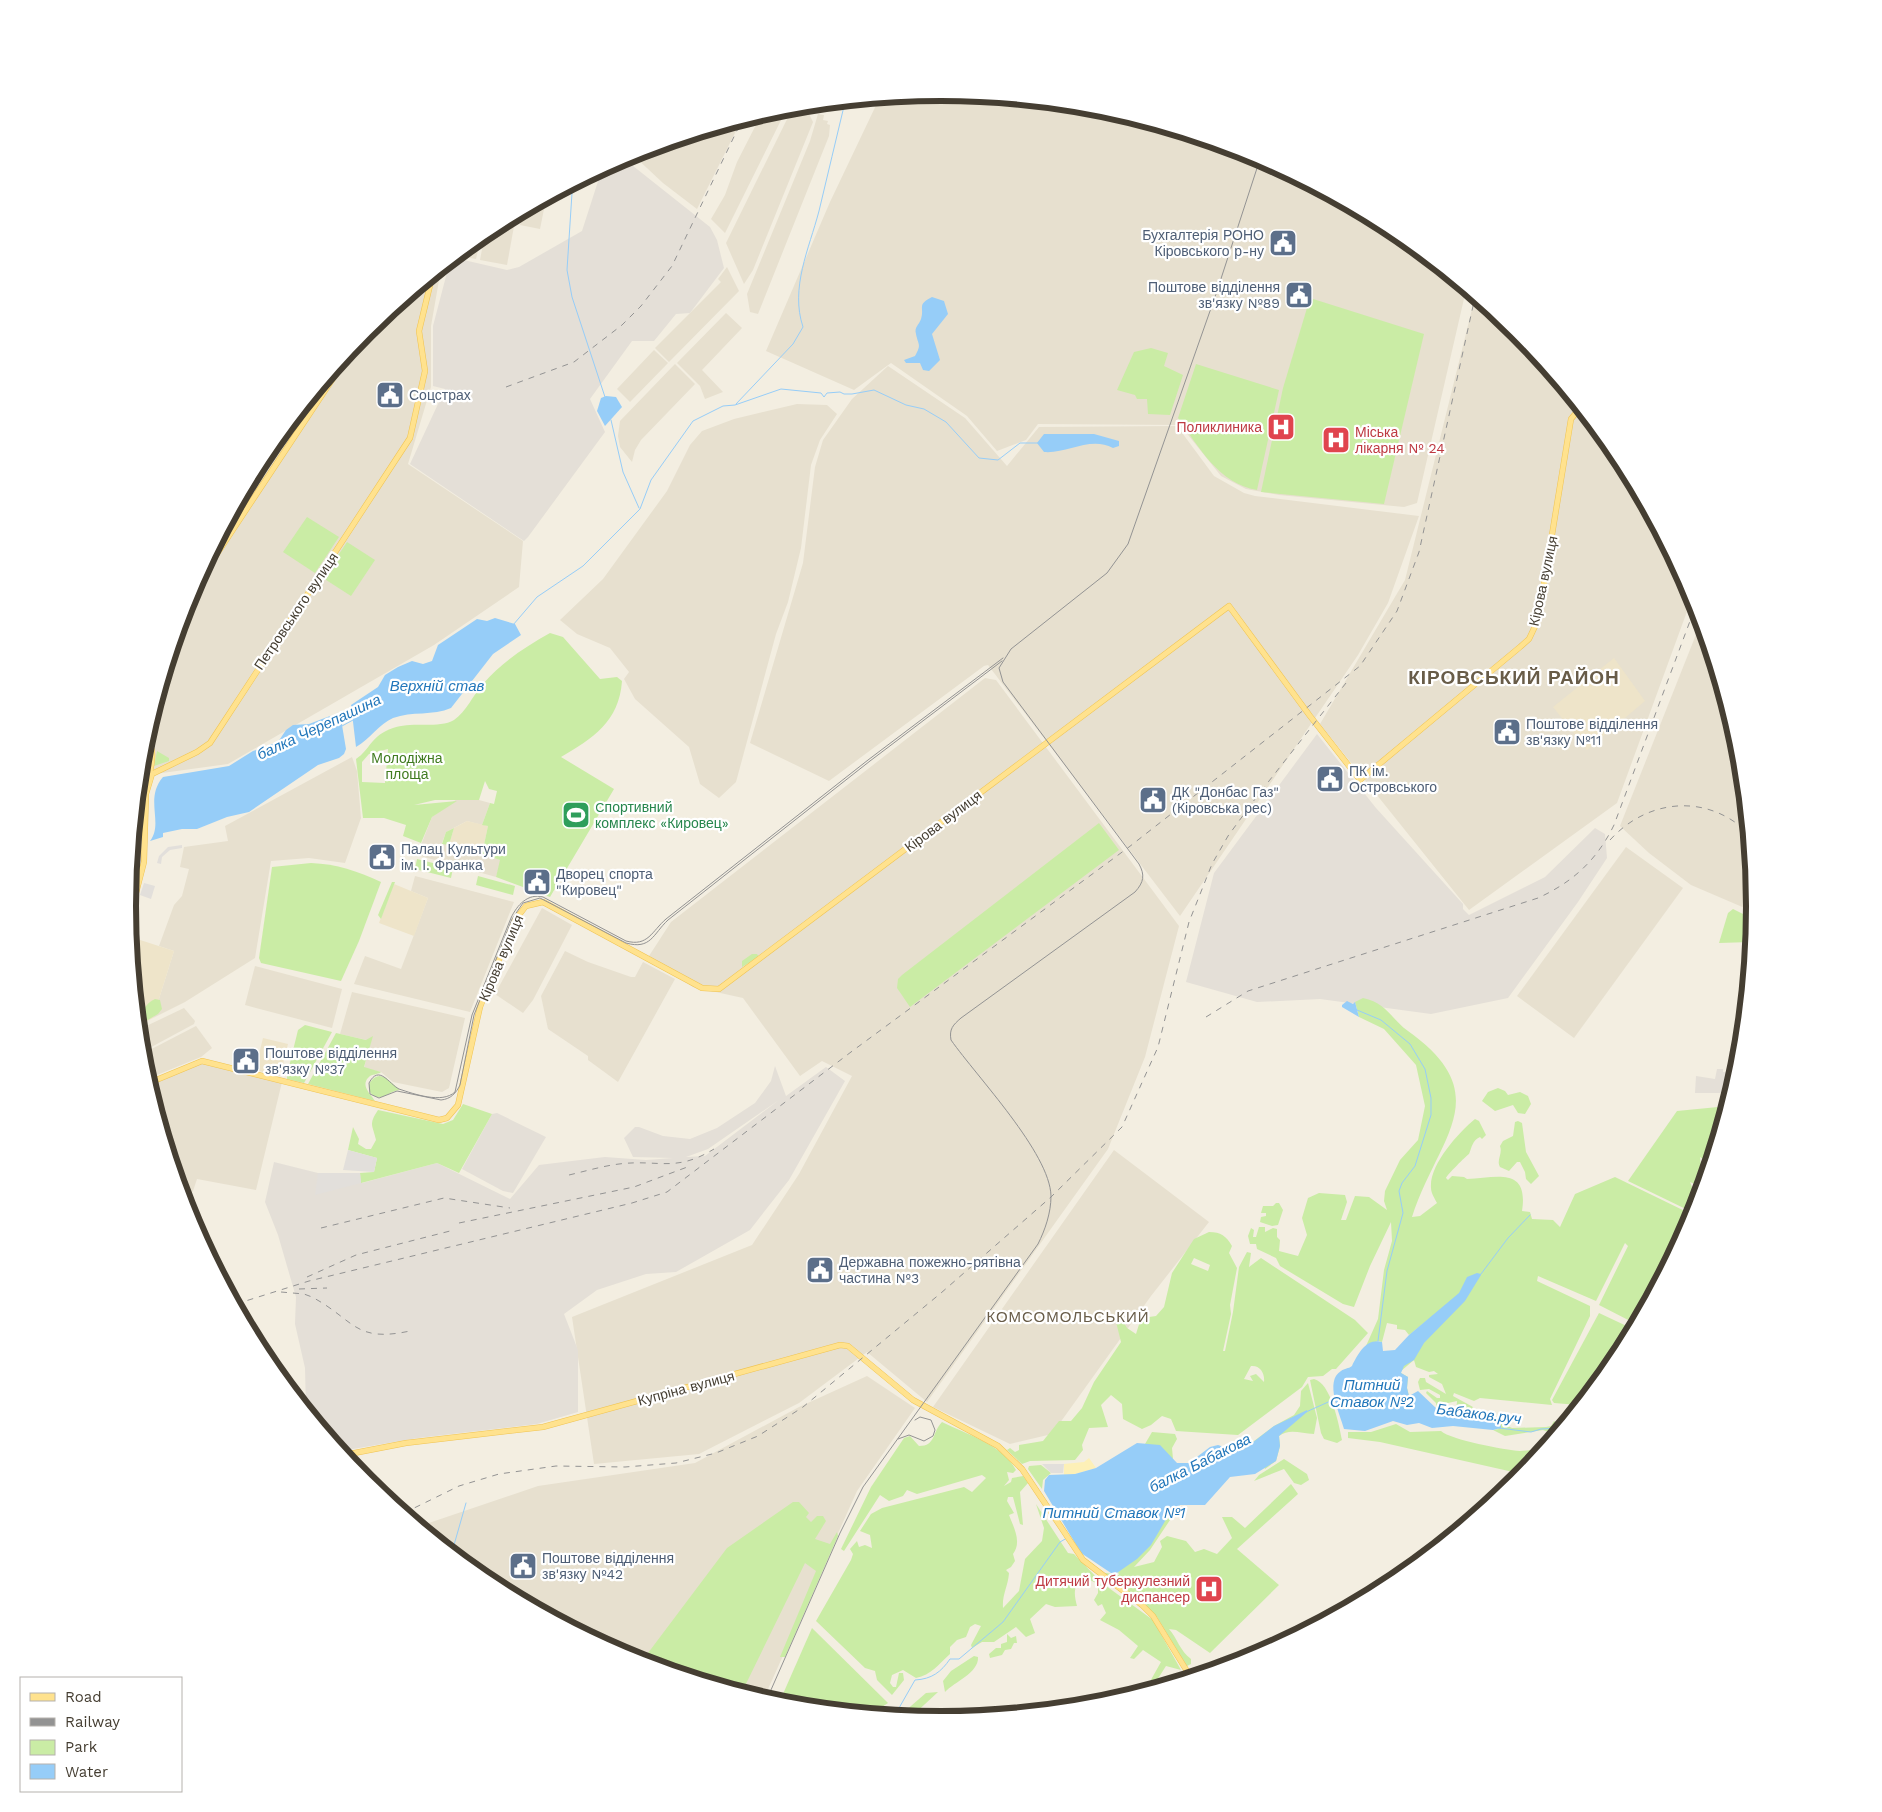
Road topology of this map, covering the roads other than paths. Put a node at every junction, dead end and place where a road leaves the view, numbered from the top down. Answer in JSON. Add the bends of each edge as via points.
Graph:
{"nodes":[{"id":1,"x":430,"y":285,"type":"edge"},
{"id":2,"x":331,"y":381,"type":"edge"},
{"id":3,"x":1577,"y":414,"type":"edge"},
{"id":4,"x":218,"y":552,"type":"edge"},
{"id":5,"x":152,"y":749,"type":"edge"},
{"id":6,"x":147,"y":786,"type":"junction"},
{"id":7,"x":137,"y":891,"type":"edge"},
{"id":8,"x":156,"y":1079,"type":"edge"},
{"id":9,"x":352,"y":1453,"type":"edge"},
{"id":10,"x":1187,"y":1672,"type":"edge"}],
"edges":[{"from":1,"to":6,"type":"main road","name":"Петровського вулиця","via":[[419,331],[426,368],[410,438],[210,743],[152,774]]},
{"from":2,"to":4,"type":"main road"},
{"from":3,"to":8,"type":"main road","name":"Кірова вулиця","via":[[1571,419],[1545,587],[1535,630],[1520,647],[1360,780],[1229,606],[719,989],[702,988],[542,902],[526,906],[515,920],[480,1007],[460,1098],[456,1110],[447,1118],[439,1120],[202,1061]]},
{"from":5,"to":6,"type":"main road"},
{"from":6,"to":7,"type":"main road","via":[[144,862]]},
{"from":9,"to":10,"type":"main road","name":"Купріна вулиця","via":[[406,1442],[543,1427],[844,1345],[855,1349],[913,1400],[998,1446],[1022,1469],[1084,1560],[1153,1616]]}]}
